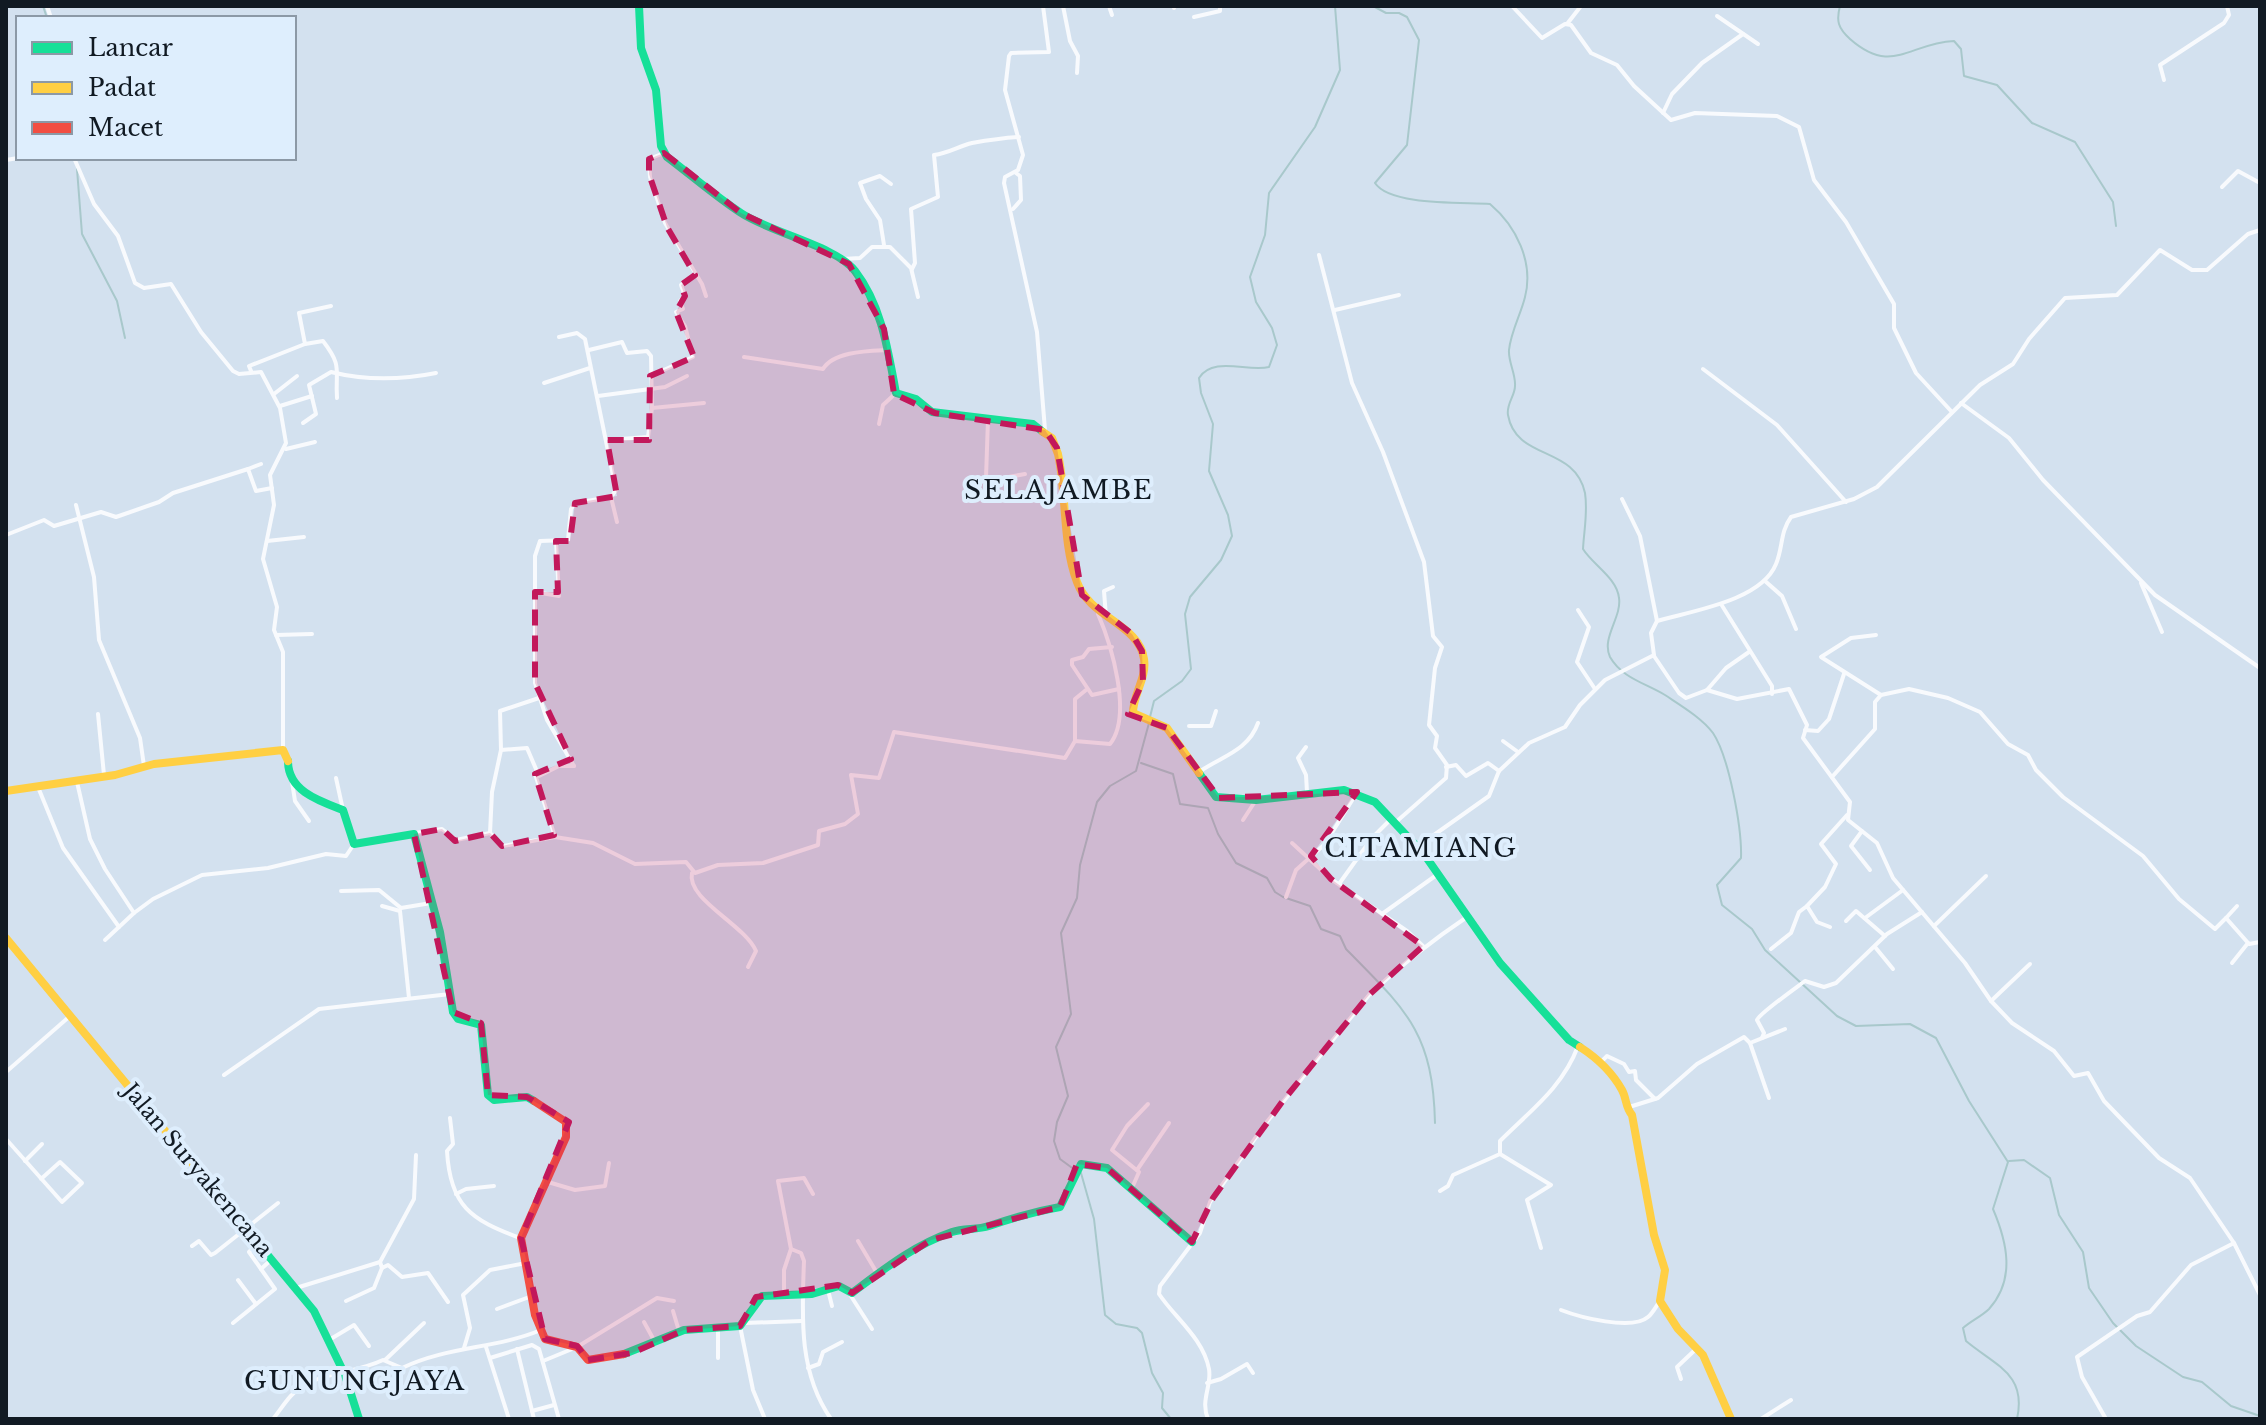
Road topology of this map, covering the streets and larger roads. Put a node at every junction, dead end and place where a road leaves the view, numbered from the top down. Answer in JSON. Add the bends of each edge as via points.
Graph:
{"nodes":[{"id":1,"x":639,"y":6,"type":"edge"},
{"id":2,"x":1043,"y":6,"type":"edge"},
{"id":3,"x":1063,"y":6,"type":"edge"},
{"id":4,"x":1109,"y":6,"type":"edge"},
{"id":5,"x":1220,"y":6,"type":"edge"},
{"id":6,"x":1485,"y":6,"type":"edge"},
{"id":7,"x":1503,"y":6,"type":"edge"},
{"id":8,"x":1512,"y":6,"type":"edge"},
{"id":9,"x":1581,"y":6,"type":"edge"},
{"id":10,"x":2227,"y":6,"type":"edge"},
{"id":11,"x":1112,"y":15,"type":"dead end"},
{"id":12,"x":1717,"y":16,"type":"dead end"},
{"id":13,"x":1194,"y":17,"type":"dead end"},
{"id":14,"x":1567,"y":24,"type":"junction"},
{"id":15,"x":1743,"y":34,"type":"junction"},
{"id":16,"x":1758,"y":44,"type":"dead end"},
{"id":17,"x":1077,"y":73,"type":"dead end"},
{"id":18,"x":2164,"y":80,"type":"dead end"},
{"id":19,"x":1663,"y":113,"type":"junction"},
{"id":20,"x":1019,"y":137,"type":"junction"},
{"id":21,"x":664,"y":153,"type":"junction"},
{"id":22,"x":75,"y":160,"type":"edge"},
{"id":23,"x":1016,"y":173,"type":"junction"},
{"id":24,"x":2260,"y":183,"type":"edge"},
{"id":25,"x":891,"y":184,"type":"dead end"},
{"id":26,"x":2222,"y":187,"type":"dead end"},
{"id":27,"x":1013,"y":210,"type":"junction"},
{"id":28,"x":2260,"y":230,"type":"edge"},
{"id":29,"x":884,"y":245,"type":"junction"},
{"id":30,"x":1319,"y":255,"type":"dead end"},
{"id":31,"x":843,"y":259,"type":"junction"},
{"id":32,"x":912,"y":269,"type":"junction"},
{"id":33,"x":696,"y":275,"type":"junction"},
{"id":34,"x":1399,"y":295,"type":"dead end"},
{"id":35,"x":706,"y":296,"type":"dead end"},
{"id":36,"x":918,"y":297,"type":"dead end"},
{"id":37,"x":331,"y":306,"type":"dead end"},
{"id":38,"x":1335,"y":310,"type":"junction"},
{"id":39,"x":559,"y":337,"type":"dead end"},
{"id":40,"x":305,"y":344,"type":"junction"},
{"id":41,"x":589,"y":350,"type":"junction"},
{"id":42,"x":888,"y":350,"type":"junction"},
{"id":43,"x":744,"y":357,"type":"dead end"},
{"id":44,"x":590,"y":368,"type":"junction"},
{"id":45,"x":250,"y":369,"type":"junction"},
{"id":46,"x":1703,"y":369,"type":"dead end"},
{"id":47,"x":436,"y":373,"type":"dead end"},
{"id":48,"x":340,"y":375,"type":"junction"},
{"id":49,"x":297,"y":376,"type":"dead end"},
{"id":50,"x":650,"y":376,"type":"junction"},
{"id":51,"x":687,"y":376,"type":"dead end"},
{"id":52,"x":544,"y":383,"type":"dead end"},
{"id":53,"x":651,"y":388,"type":"junction"},
{"id":54,"x":896,"y":393,"type":"junction"},
{"id":55,"x":274,"y":394,"type":"junction"},
{"id":56,"x":312,"y":396,"type":"junction"},
{"id":57,"x":598,"y":396,"type":"junction"},
{"id":58,"x":337,"y":398,"type":"dead end"},
{"id":59,"x":704,"y":403,"type":"dead end"},
{"id":60,"x":1961,"y":403,"type":"junction"},
{"id":61,"x":279,"y":406,"type":"junction"},
{"id":62,"x":652,"y":408,"type":"junction"},
{"id":63,"x":1951,"y":411,"type":"junction"},
{"id":64,"x":988,"y":419,"type":"junction"},
{"id":65,"x":303,"y":423,"type":"dead end"},
{"id":66,"x":879,"y":424,"type":"dead end"},
{"id":67,"x":1045,"y":430,"type":"junction"},
{"id":68,"x":607,"y":440,"type":"junction"},
{"id":69,"x":315,"y":442,"type":"dead end"},
{"id":70,"x":285,"y":449,"type":"junction"},
{"id":71,"x":261,"y":464,"type":"dead end"},
{"id":72,"x":248,"y":469,"type":"junction"},
{"id":73,"x":1025,"y":474,"type":"dead end"},
{"id":74,"x":272,"y":488,"type":"junction"},
{"id":75,"x":611,"y":497,"type":"junction"},
{"id":76,"x":1622,"y":499,"type":"dead end"},
{"id":77,"x":1846,"y":502,"type":"junction"},
{"id":78,"x":76,"y":505,"type":"dead end"},
{"id":79,"x":80,"y":521,"type":"junction"},
{"id":80,"x":617,"y":522,"type":"dead end"},
{"id":81,"x":6,"y":535,"type":"edge"},
{"id":82,"x":304,"y":537,"type":"dead end"},
{"id":83,"x":267,"y":541,"type":"junction"},
{"id":84,"x":556,"y":541,"type":"junction"},
{"id":85,"x":1765,"y":581,"type":"junction"},
{"id":86,"x":2140,"y":581,"type":"junction"},
{"id":87,"x":1113,"y":587,"type":"dead end"},
{"id":88,"x":535,"y":592,"type":"junction"},
{"id":89,"x":1721,"y":604,"type":"junction"},
{"id":90,"x":1578,"y":610,"type":"dead end"},
{"id":91,"x":1102,"y":616,"type":"junction"},
{"id":92,"x":1657,"y":621,"type":"junction"},
{"id":93,"x":1796,"y":629,"type":"dead end"},
{"id":94,"x":2162,"y":632,"type":"dead end"},
{"id":95,"x":312,"y":634,"type":"dead end"},
{"id":96,"x":276,"y":635,"type":"junction"},
{"id":97,"x":1876,"y":635,"type":"dead end"},
{"id":98,"x":1112,"y":646,"type":"junction"},
{"id":99,"x":1750,"y":651,"type":"junction"},
{"id":100,"x":1654,"y":655,"type":"junction"},
{"id":101,"x":2260,"y":668,"type":"edge"},
{"id":102,"x":1844,"y":674,"type":"junction"},
{"id":103,"x":1087,"y":689,"type":"junction"},
{"id":104,"x":1119,"y":689,"type":"junction"},
{"id":105,"x":1595,"y":689,"type":"junction"},
{"id":106,"x":1707,"y":690,"type":"junction"},
{"id":107,"x":1772,"y":694,"type":"junction"},
{"id":108,"x":1881,"y":695,"type":"junction"},
{"id":109,"x":540,"y":698,"type":"junction"},
{"id":110,"x":1216,"y":711,"type":"dead end"},
{"id":111,"x":98,"y":714,"type":"dead end"},
{"id":112,"x":1258,"y":723,"type":"dead end"},
{"id":113,"x":1189,"y":726,"type":"dead end"},
{"id":114,"x":1805,"y":730,"type":"junction"},
{"id":115,"x":1075,"y":741,"type":"junction"},
{"id":116,"x":1503,"y":741,"type":"dead end"},
{"id":117,"x":1306,"y":747,"type":"dead end"},
{"id":118,"x":283,"y":750,"type":"junction"},
{"id":119,"x":501,"y":750,"type":"junction"},
{"id":120,"x":1518,"y":752,"type":"junction"},
{"id":121,"x":144,"y":766,"type":"junction"},
{"id":122,"x":1446,"y":767,"type":"junction"},
{"id":123,"x":1499,"y":771,"type":"junction"},
{"id":124,"x":1199,"y":772,"type":"junction"},
{"id":125,"x":535,"y":774,"type":"junction"},
{"id":126,"x":104,"y":776,"type":"junction"},
{"id":127,"x":1832,"y":777,"type":"junction"},
{"id":128,"x":336,"y":778,"type":"dead end"},
{"id":129,"x":77,"y":779,"type":"junction"},
{"id":130,"x":293,"y":780,"type":"junction"},
{"id":131,"x":37,"y":785,"type":"junction"},
{"id":132,"x":6,"y":791,"type":"edge"},
{"id":133,"x":1307,"y":792,"type":"junction"},
{"id":134,"x":1357,"y":792,"type":"junction"},
{"id":135,"x":1256,"y":800,"type":"junction"},
{"id":136,"x":343,"y":810,"type":"junction"},
{"id":137,"x":1847,"y":815,"type":"junction"},
{"id":138,"x":1243,"y":820,"type":"dead end"},
{"id":139,"x":1394,"y":820,"type":"junction"},
{"id":140,"x":309,"y":821,"type":"dead end"},
{"id":141,"x":1862,"y":830,"type":"junction"},
{"id":142,"x":490,"y":833,"type":"junction"},
{"id":143,"x":414,"y":834,"type":"junction"},
{"id":144,"x":555,"y":837,"type":"junction"},
{"id":145,"x":1292,"y":843,"type":"dead end"},
{"id":146,"x":354,"y":844,"type":"junction"},
{"id":147,"x":1417,"y":847,"type":"junction"},
{"id":148,"x":1308,"y":858,"type":"junction"},
{"id":149,"x":1870,"y":870,"type":"dead end"},
{"id":150,"x":692,"y":873,"type":"junction"},
{"id":151,"x":1438,"y":874,"type":"junction"},
{"id":152,"x":1986,"y":876,"type":"dead end"},
{"id":153,"x":1339,"y":884,"type":"junction"},
{"id":154,"x":1903,"y":890,"type":"junction"},
{"id":155,"x":341,"y":891,"type":"dead end"},
{"id":156,"x":1286,"y":897,"type":"dead end"},
{"id":157,"x":434,"y":903,"type":"junction"},
{"id":158,"x":382,"y":906,"type":"dead end"},
{"id":159,"x":1807,"y":906,"type":"junction"},
{"id":160,"x":2237,"y":906,"type":"dead end"},
{"id":161,"x":1922,"y":912,"type":"junction"},
{"id":162,"x":134,"y":913,"type":"junction"},
{"id":163,"x":1382,"y":914,"type":"junction"},
{"id":164,"x":1468,"y":916,"type":"junction"},
{"id":165,"x":1865,"y":918,"type":"junction"},
{"id":166,"x":2226,"y":918,"type":"junction"},
{"id":167,"x":1846,"y":921,"type":"dead end"},
{"id":168,"x":1934,"y":926,"type":"junction"},
{"id":169,"x":119,"y":927,"type":"junction"},
{"id":170,"x":1830,"y":927,"type":"dead end"},
{"id":171,"x":1885,"y":936,"type":"junction"},
{"id":172,"x":6,"y":938,"type":"edge"},
{"id":173,"x":105,"y":940,"type":"dead end"},
{"id":174,"x":2260,"y":942,"type":"edge"},
{"id":175,"x":2248,"y":943,"type":"junction"},
{"id":176,"x":1423,"y":946,"type":"junction"},
{"id":177,"x":1875,"y":947,"type":"junction"},
{"id":178,"x":1771,"y":949,"type":"dead end"},
{"id":179,"x":2232,"y":963,"type":"dead end"},
{"id":180,"x":2030,"y":964,"type":"dead end"},
{"id":181,"x":748,"y":967,"type":"dead end"},
{"id":182,"x":1893,"y":969,"type":"dead end"},
{"id":183,"x":450,"y":994,"type":"junction"},
{"id":184,"x":409,"y":998,"type":"junction"},
{"id":185,"x":1991,"y":1001,"type":"junction"},
{"id":186,"x":70,"y":1016,"type":"junction"},
{"id":187,"x":1785,"y":1029,"type":"dead end"},
{"id":188,"x":1762,"y":1038,"type":"junction"},
{"id":189,"x":1750,"y":1043,"type":"junction"},
{"id":190,"x":1578,"y":1046,"type":"junction"},
{"id":191,"x":1601,"y":1062,"type":"junction"},
{"id":192,"x":6,"y":1072,"type":"edge"},
{"id":193,"x":224,"y":1075,"type":"dead end"},
{"id":194,"x":1769,"y":1098,"type":"dead end"},
{"id":195,"x":1655,"y":1099,"type":"junction"},
{"id":196,"x":1148,"y":1104,"type":"dead end"},
{"id":197,"x":1626,"y":1108,"type":"junction"},
{"id":198,"x":450,"y":1118,"type":"dead end"},
{"id":199,"x":1169,"y":1123,"type":"dead end"},
{"id":200,"x":6,"y":1140,"type":"edge"},
{"id":201,"x":42,"y":1144,"type":"dead end"},
{"id":202,"x":1500,"y":1154,"type":"junction"},
{"id":203,"x":416,"y":1155,"type":"dead end"},
{"id":204,"x":25,"y":1161,"type":"junction"},
{"id":205,"x":609,"y":1163,"type":"dead end"},
{"id":206,"x":1137,"y":1170,"type":"junction"},
{"id":207,"x":41,"y":1179,"type":"junction"},
{"id":208,"x":548,"y":1182,"type":"junction"},
{"id":209,"x":494,"y":1186,"type":"dead end"},
{"id":210,"x":605,"y":1186,"type":"junction"},
{"id":211,"x":1132,"y":1188,"type":"junction"},
{"id":212,"x":1440,"y":1191,"type":"dead end"},
{"id":213,"x":606,"y":1193,"type":"dead end"},
{"id":214,"x":456,"y":1194,"type":"junction"},
{"id":215,"x":813,"y":1194,"type":"dead end"},
{"id":216,"x":278,"y":1203,"type":"dead end"},
{"id":217,"x":244,"y":1230,"type":"junction"},
{"id":218,"x":521,"y":1238,"type":"junction"},
{"id":219,"x":858,"y":1241,"type":"dead end"},
{"id":220,"x":1192,"y":1242,"type":"junction"},
{"id":221,"x":2234,"y":1243,"type":"junction"},
{"id":222,"x":257,"y":1244,"type":"junction"},
{"id":223,"x":192,"y":1246,"type":"dead end"},
{"id":224,"x":1541,"y":1248,"type":"dead end"},
{"id":225,"x":791,"y":1249,"type":"junction"},
{"id":226,"x":272,"y":1259,"type":"junction"},
{"id":227,"x":526,"y":1263,"type":"junction"},
{"id":228,"x":381,"y":1265,"type":"junction"},
{"id":229,"x":261,"y":1269,"type":"junction"},
{"id":230,"x":878,"y":1274,"type":"junction"},
{"id":231,"x":238,"y":1280,"type":"dead end"},
{"id":232,"x":296,"y":1288,"type":"junction"},
{"id":233,"x":828,"y":1290,"type":"junction"},
{"id":234,"x":849,"y":1293,"type":"junction"},
{"id":235,"x":784,"y":1294,"type":"junction"},
{"id":236,"x":804,"y":1295,"type":"junction"},
{"id":237,"x":2260,"y":1295,"type":"edge"},
{"id":238,"x":532,"y":1296,"type":"junction"},
{"id":239,"x":346,"y":1301,"type":"dead end"},
{"id":240,"x":674,"y":1301,"type":"dead end"},
{"id":241,"x":1660,"y":1301,"type":"junction"},
{"id":242,"x":448,"y":1302,"type":"dead end"},
{"id":243,"x":256,"y":1304,"type":"junction"},
{"id":244,"x":832,"y":1306,"type":"dead end"},
{"id":245,"x":497,"y":1309,"type":"dead end"},
{"id":246,"x":1561,"y":1310,"type":"dead end"},
{"id":247,"x":673,"y":1311,"type":"dead end"},
{"id":248,"x":802,"y":1321,"type":"junction"},
{"id":249,"x":644,"y":1322,"type":"dead end"},
{"id":250,"x":233,"y":1323,"type":"dead end"},
{"id":251,"x":424,"y":1323,"type":"dead end"},
{"id":252,"x":742,"y":1324,"type":"junction"},
{"id":253,"x":718,"y":1329,"type":"junction"},
{"id":254,"x":872,"y":1329,"type":"dead end"},
{"id":255,"x":541,"y":1330,"type":"junction"},
{"id":256,"x":679,"y":1331,"type":"junction"},
{"id":257,"x":329,"y":1340,"type":"junction"},
{"id":258,"x":655,"y":1342,"type":"junction"},
{"id":259,"x":842,"y":1342,"type":"dead end"},
{"id":260,"x":369,"y":1346,"type":"dead end"},
{"id":261,"x":486,"y":1347,"type":"junction"},
{"id":262,"x":577,"y":1347,"type":"junction"},
{"id":263,"x":1698,"y":1347,"type":"junction"},
{"id":264,"x":464,"y":1349,"type":"junction"},
{"id":265,"x":517,"y":1349,"type":"junction"},
{"id":266,"x":490,"y":1358,"type":"junction"},
{"id":267,"x":718,"y":1358,"type":"dead end"},
{"id":268,"x":385,"y":1360,"type":"junction"},
{"id":269,"x":543,"y":1361,"type":"junction"},
{"id":270,"x":808,"y":1368,"type":"junction"},
{"id":271,"x":1253,"y":1373,"type":"dead end"},
{"id":272,"x":345,"y":1375,"type":"junction"},
{"id":273,"x":1681,"y":1379,"type":"dead end"},
{"id":274,"x":1207,"y":1383,"type":"junction"},
{"id":275,"x":1791,"y":1400,"type":"dead end"},
{"id":276,"x":554,"y":1405,"type":"junction"},
{"id":277,"x":532,"y":1411,"type":"junction"},
{"id":278,"x":273,"y":1419,"type":"edge"},
{"id":279,"x":359,"y":1419,"type":"edge"},
{"id":280,"x":509,"y":1419,"type":"edge"},
{"id":281,"x":534,"y":1419,"type":"edge"},
{"id":282,"x":559,"y":1419,"type":"edge"},
{"id":283,"x":765,"y":1419,"type":"edge"},
{"id":284,"x":831,"y":1419,"type":"edge"},
{"id":285,"x":1208,"y":1419,"type":"edge"},
{"id":286,"x":1731,"y":1419,"type":"edge"},
{"id":287,"x":1761,"y":1419,"type":"edge"},
{"id":288,"x":2106,"y":1419,"type":"edge"}],
"edges":[{"from":1,"to":21,"type":"street","via":[[641,48],[656,90]]},
{"from":2,"to":20,"type":"street","via":[[1049,52],[1009,56],[1006,100]]},
{"from":3,"to":17,"type":"street","via":[[1078,56]]},
{"from":4,"to":11,"type":"street"},
{"from":5,"to":13,"type":"street","via":[[1220,11]]},
{"from":6,"to":7,"type":"street"},
{"from":8,"to":14,"type":"street","via":[[1542,38]]},
{"from":9,"to":14,"type":"street"},
{"from":10,"to":18,"type":"street","via":[[2224,23],[2160,65]]},
{"from":12,"to":15,"type":"street"},
{"from":14,"to":19,"type":"street","via":[[1591,53],[1617,65]]},
{"from":15,"to":16,"type":"street"},
{"from":15,"to":19,"type":"street","via":[[1702,63],[1672,94]]},
{"from":19,"to":63,"type":"street","via":[[1674,121],[1695,113],[1777,116],[1799,127],[1812,177],[1846,222],[1894,304],[1894,328],[1916,373]]},
{"from":20,"to":23,"type":"street","via":[[1023,155]]},
{"from":20,"to":32,"type":"street","via":[[934,155],[938,197],[911,209]]},
{"from":21,"to":31,"type":"street","via":[[741,213]]},
{"from":21,"to":33,"type":"street","via":[[649,159],[650,177],[668,231]]},
{"from":22,"to":45,"type":"street","via":[[94,204],[118,236],[135,283],[144,288],[171,284],[235,373]]},
{"from":23,"to":27,"type":"street","via":[[1021,200]]},
{"from":23,"to":27,"type":"street","via":[[1005,179]]},
{"from":24,"to":26,"type":"street","via":[[2238,171]]},
{"from":25,"to":29,"type":"street","via":[[880,176],[860,183],[880,220]]},
{"from":27,"to":67,"type":"street","via":[[1039,345]]},
{"from":28,"to":60,"type":"street","via":[[2248,234],[2207,270],[2192,270],[2160,250],[2117,295],[2065,298],[2013,364]]},
{"from":29,"to":31,"type":"street","via":[[869,248],[860,258]]},
{"from":29,"to":32,"type":"street"},
{"from":30,"to":38,"type":"street"},
{"from":31,"to":42,"type":"street","via":[[860,277]]},
{"from":32,"to":36,"type":"street"},
{"from":33,"to":35,"type":"street"},
{"from":33,"to":50,"type":"street","via":[[681,285],[683,309],[676,312],[693,357]]},
{"from":34,"to":38,"type":"street"},
{"from":37,"to":40,"type":"street","via":[[299,313]]},
{"from":38,"to":122,"type":"street","via":[[1352,383],[1424,562],[1433,636],[1442,647],[1429,725]]},
{"from":39,"to":41,"type":"street","via":[[580,334]]},
{"from":40,"to":45,"type":"street"},
{"from":40,"to":48,"type":"street","via":[[325,343]]},
{"from":41,"to":44,"type":"street"},
{"from":41,"to":50,"type":"street","via":[[622,342],[628,353],[647,351]]},
{"from":42,"to":43,"type":"street","via":[[855,352],[828,361],[823,369]]},
{"from":42,"to":54,"type":"street"},
{"from":44,"to":52,"type":"street"},
{"from":44,"to":57,"type":"street"},
{"from":45,"to":55,"type":"street","via":[[262,373]]},
{"from":46,"to":77,"type":"street","via":[[1777,425]]},
{"from":47,"to":48,"type":"street","via":[[376,380]]},
{"from":48,"to":56,"type":"street","via":[[331,372],[311,383]]},
{"from":48,"to":58,"type":"street"},
{"from":49,"to":55,"type":"street"},
{"from":50,"to":53,"type":"street"},
{"from":51,"to":53,"type":"street"},
{"from":53,"to":57,"type":"street"},
{"from":53,"to":62,"type":"street"},
{"from":54,"to":64,"type":"street","via":[[935,413]]},
{"from":54,"to":66,"type":"street","via":[[883,405]]},
{"from":55,"to":61,"type":"street"},
{"from":56,"to":61,"type":"street"},
{"from":56,"to":65,"type":"street","via":[[316,414]]},
{"from":57,"to":68,"type":"street"},
{"from":59,"to":62,"type":"street"},
{"from":60,"to":63,"type":"street"},
{"from":60,"to":86,"type":"street","via":[[2009,438]]},
{"from":61,"to":70,"type":"street"},
{"from":62,"to":68,"type":"street","via":[[646,440]]},
{"from":63,"to":77,"type":"street","via":[[1877,487]]},
{"from":64,"to":67,"type":"street"},
{"from":64,"to":73,"type":"street","via":[[986,478]]},
{"from":67,"to":91,"type":"street","via":[[1057,448],[1080,589]]},
{"from":68,"to":75,"type":"street","via":[[616,490]]},
{"from":69,"to":70,"type":"street"},
{"from":70,"to":74,"type":"street","via":[[270,475]]},
{"from":71,"to":72,"type":"street"},
{"from":72,"to":74,"type":"street","via":[[256,491]]},
{"from":72,"to":79,"type":"street","via":[[116,517],[104,512]]},
{"from":74,"to":83,"type":"street"},
{"from":75,"to":80,"type":"street"},
{"from":75,"to":84,"type":"street","via":[[575,503],[568,540]]},
{"from":76,"to":92,"type":"street","via":[[1640,536]]},
{"from":77,"to":85,"type":"street","via":[[1791,517],[1777,563]]},
{"from":78,"to":79,"type":"street"},
{"from":79,"to":81,"type":"street","via":[[54,526],[44,520]]},
{"from":79,"to":121,"type":"street","via":[[94,577],[99,640],[140,738]]},
{"from":82,"to":83,"type":"street"},
{"from":83,"to":96,"type":"street","via":[[263,565],[277,605]]},
{"from":84,"to":88,"type":"street","via":[[545,539],[538,545]]},
{"from":84,"to":88,"type":"street","via":[[559,596]]},
{"from":85,"to":89,"type":"street"},
{"from":85,"to":93,"type":"street","via":[[1782,596]]},
{"from":86,"to":94,"type":"street"},
{"from":86,"to":101,"type":"street"},
{"from":87,"to":91,"type":"street","via":[[1104,591]]},
{"from":88,"to":109,"type":"street","via":[[533,662]]},
{"from":89,"to":92,"type":"street"},
{"from":89,"to":99,"type":"street"},
{"from":90,"to":105,"type":"street","via":[[1589,627],[1577,662]]},
{"from":91,"to":98,"type":"street"},
{"from":91,"to":124,"type":"street","via":[[1132,634],[1142,651],[1144,676],[1132,709],[1171,731]]},
{"from":92,"to":100,"type":"street","via":[[1651,633]]},
{"from":95,"to":96,"type":"street"},
{"from":96,"to":118,"type":"street","via":[[283,655]]},
{"from":97,"to":102,"type":"street","via":[[1851,638],[1822,654],[1823,661]]},
{"from":98,"to":103,"type":"street","via":[[1089,649],[1072,660]]},
{"from":98,"to":104,"type":"street"},
{"from":99,"to":106,"type":"street"},
{"from":99,"to":107,"type":"street"},
{"from":100,"to":105,"type":"street","via":[[1612,674]]},
{"from":100,"to":106,"type":"street","via":[[1683,697]]},
{"from":102,"to":108,"type":"street"},
{"from":102,"to":114,"type":"street","via":[[1826,725]]},
{"from":103,"to":104,"type":"street","via":[[1092,695]]},
{"from":103,"to":115,"type":"street","via":[[1075,699]]},
{"from":104,"to":115,"type":"street","via":[[1112,743]]},
{"from":105,"to":120,"type":"street","via":[[1565,727]]},
{"from":106,"to":107,"type":"street","via":[[1737,699]]},
{"from":107,"to":114,"type":"street","via":[[1789,689]]},
{"from":108,"to":127,"type":"street","via":[[1875,702],[1873,733]]},
{"from":108,"to":166,"type":"street","via":[[1909,689],[1980,712],[2008,744],[2028,755],[2066,800],[2143,856],[2179,899],[2215,929]]},
{"from":109,"to":119,"type":"street","via":[[500,711]]},
{"from":109,"to":125,"type":"street","via":[[574,766]]},
{"from":110,"to":113,"type":"street","via":[[1211,726]]},
{"from":111,"to":126,"type":"street"},
{"from":112,"to":124,"type":"street","via":[[1243,747]]},
{"from":114,"to":127,"type":"street","via":[[1803,738]]},
{"from":115,"to":150,"type":"street","via":[[1066,759],[894,732],[879,778],[851,775],[857,816],[819,831],[818,845],[763,863],[718,865]]},
{"from":116,"to":120,"type":"street"},
{"from":117,"to":133,"type":"street","via":[[1298,761]]},
{"from":118,"to":121,"type":"street"},
{"from":118,"to":130,"type":"street"},
{"from":119,"to":125,"type":"street","via":[[524,747]]},
{"from":119,"to":142,"type":"street"},
{"from":120,"to":123,"type":"street"},
{"from":121,"to":126,"type":"street"},
{"from":122,"to":123,"type":"street","via":[[1456,765],[1468,775],[1490,763]]},
{"from":122,"to":139,"type":"street","via":[[1444,780]]},
{"from":123,"to":147,"type":"street","via":[[1489,796]]},
{"from":124,"to":135,"type":"street","via":[[1216,797]]},
{"from":125,"to":144,"type":"street"},
{"from":126,"to":129,"type":"street"},
{"from":127,"to":137,"type":"street","via":[[1850,802]]},
{"from":128,"to":136,"type":"street"},
{"from":129,"to":131,"type":"street"},
{"from":129,"to":162,"type":"street","via":[[90,839]]},
{"from":130,"to":136,"type":"street","via":[[321,803]]},
{"from":130,"to":140,"type":"street","via":[[295,801]]},
{"from":131,"to":132,"type":"street"},
{"from":131,"to":169,"type":"street","via":[[63,848]]},
{"from":133,"to":134,"type":"street"},
{"from":133,"to":135,"type":"street"},
{"from":134,"to":139,"type":"street"},
{"from":134,"to":148,"type":"street","via":[[1326,843]]},
{"from":135,"to":138,"type":"street"},
{"from":136,"to":146,"type":"street"},
{"from":137,"to":141,"type":"street"},
{"from":137,"to":159,"type":"street","via":[[1821,844],[1836,864],[1825,887]]},
{"from":139,"to":147,"type":"street"},
{"from":139,"to":153,"type":"street","via":[[1372,838]]},
{"from":141,"to":149,"type":"street","via":[[1851,846]]},
{"from":141,"to":154,"type":"street","via":[[1882,850],[1886,867]]},
{"from":142,"to":143,"type":"street","via":[[456,840],[442,829]]},
{"from":142,"to":144,"type":"street","via":[[503,846]]},
{"from":143,"to":146,"type":"street"},
{"from":143,"to":157,"type":"street"},
{"from":144,"to":150,"type":"street","via":[[590,842],[635,864],[686,862]]},
{"from":145,"to":148,"type":"street"},
{"from":146,"to":162,"type":"street","via":[[346,856],[326,854],[268,868],[202,875]]},
{"from":147,"to":151,"type":"street"},
{"from":148,"to":153,"type":"street"},
{"from":148,"to":156,"type":"street","via":[[1296,870]]},
{"from":150,"to":181,"type":"street","via":[[699,895],[740,927],[754,946]]},
{"from":151,"to":163,"type":"street"},
{"from":151,"to":164,"type":"street"},
{"from":152,"to":168,"type":"street"},
{"from":153,"to":163,"type":"street"},
{"from":154,"to":161,"type":"street"},
{"from":154,"to":165,"type":"street"},
{"from":155,"to":157,"type":"street","via":[[379,890],[401,908]]},
{"from":157,"to":183,"type":"street"},
{"from":158,"to":184,"type":"street","via":[[400,911]]},
{"from":159,"to":170,"type":"street","via":[[1817,922]]},
{"from":159,"to":178,"type":"street","via":[[1791,933]]},
{"from":160,"to":166,"type":"street"},
{"from":161,"to":168,"type":"street"},
{"from":161,"to":171,"type":"street"},
{"from":162,"to":169,"type":"street"},
{"from":163,"to":176,"type":"street"},
{"from":164,"to":176,"type":"street"},
{"from":164,"to":190,"type":"street","via":[[1495,957]]},
{"from":165,"to":167,"type":"street","via":[[1856,910]]},
{"from":165,"to":171,"type":"street"},
{"from":166,"to":175,"type":"street"},
{"from":168,"to":185,"type":"street"},
{"from":169,"to":173,"type":"street"},
{"from":171,"to":177,"type":"street"},
{"from":172,"to":186,"type":"street","name":"Jalan Suryakencana"},
{"from":174,"to":175,"type":"street"},
{"from":175,"to":179,"type":"street"},
{"from":176,"to":220,"type":"street","via":[[1369,995],[1266,1123],[1213,1198]]},
{"from":177,"to":182,"type":"street"},
{"from":177,"to":188,"type":"street","via":[[1836,983],[1824,987],[1805,981],[1760,1013]]},
{"from":180,"to":185,"type":"street"},
{"from":183,"to":184,"type":"street"},
{"from":183,"to":208,"type":"street","via":[[455,1017],[481,1025],[489,1097],[527,1097],[566,1122],[566,1137]]},
{"from":184,"to":193,"type":"street","via":[[319,1009]]},
{"from":185,"to":221,"type":"street","via":[[2012,1023],[2054,1051],[2074,1076],[2088,1073],[2104,1101],[2159,1158],[2190,1178]]},
{"from":186,"to":192,"type":"street"},
{"from":186,"to":217,"type":"street","name":"Jalan Suryakencana"},
{"from":187,"to":188,"type":"street"},
{"from":188,"to":189,"type":"street"},
{"from":189,"to":194,"type":"street"},
{"from":189,"to":195,"type":"street","via":[[1746,1037],[1729,1045]]},
{"from":190,"to":191,"type":"street"},
{"from":190,"to":202,"type":"street","via":[[1543,1102],[1500,1141]]},
{"from":191,"to":195,"type":"street","via":[[1607,1056],[1635,1071],[1636,1080]]},
{"from":191,"to":197,"type":"street","via":[[1624,1093]]},
{"from":195,"to":197,"type":"street"},
{"from":196,"to":206,"type":"street","via":[[1112,1150]]},
{"from":197,"to":241,"type":"street","via":[[1634,1121],[1665,1270]]},
{"from":198,"to":214,"type":"street","via":[[448,1175]]},
{"from":199,"to":206,"type":"street"},
{"from":200,"to":204,"type":"street"},
{"from":201,"to":204,"type":"street"},
{"from":202,"to":212,"type":"street","via":[[1453,1175]]},
{"from":202,"to":224,"type":"street","via":[[1551,1185],[1527,1200]]},
{"from":203,"to":228,"type":"street","via":[[414,1199]]},
{"from":204,"to":207,"type":"street"},
{"from":205,"to":210,"type":"street"},
{"from":206,"to":211,"type":"street"},
{"from":207,"to":207,"type":"street","via":[[60,1162],[82,1183],[64,1202]]},
{"from":208,"to":210,"type":"street","via":[[575,1190]]},
{"from":208,"to":218,"type":"street"},
{"from":209,"to":214,"type":"street"},
{"from":210,"to":213,"type":"street"},
{"from":211,"to":220,"type":"street"},
{"from":211,"to":230,"type":"street","via":[[1101,1165],[1081,1164],[1060,1207],[942,1235]]},
{"from":214,"to":218,"type":"street","via":[[479,1222]]},
{"from":215,"to":225,"type":"street","via":[[804,1178],[778,1181]]},
{"from":216,"to":217,"type":"street"},
{"from":217,"to":222,"type":"street","name":"Jalan Suryakencana"},
{"from":217,"to":223,"type":"street","via":[[211,1255],[199,1241]]},
{"from":218,"to":227,"type":"street"},
{"from":219,"to":230,"type":"street"},
{"from":220,"to":274,"type":"street","via":[[1158,1292],[1203,1352]]},
{"from":221,"to":237,"type":"street"},
{"from":221,"to":288,"type":"street","via":[[2191,1265],[2150,1312],[2077,1357]]},
{"from":222,"to":226,"type":"street","name":"Jalan Suryakencana"},
{"from":222,"to":229,"type":"street","via":[[249,1252]]},
{"from":225,"to":235,"type":"street"},
{"from":225,"to":236,"type":"street","via":[[804,1261]]},
{"from":226,"to":229,"type":"street"},
{"from":226,"to":232,"type":"street","name":"Jalan Suryakencana"},
{"from":227,"to":238,"type":"street"},
{"from":227,"to":264,"type":"street","via":[[490,1270],[463,1295],[470,1328]]},
{"from":228,"to":232,"type":"street"},
{"from":228,"to":239,"type":"street","via":[[374,1288]]},
{"from":228,"to":242,"type":"street","via":[[402,1277],[428,1273]]},
{"from":229,"to":243,"type":"street","via":[[275,1289]]},
{"from":230,"to":234,"type":"street"},
{"from":231,"to":243,"type":"street"},
{"from":232,"to":257,"type":"street","name":"Jalan Suryakencana"},
{"from":233,"to":234,"type":"street","via":[[840,1286]]},
{"from":233,"to":236,"type":"street"},
{"from":233,"to":244,"type":"street"},
{"from":234,"to":254,"type":"street"},
{"from":235,"to":236,"type":"street"},
{"from":235,"to":252,"type":"street","via":[[756,1300]]},
{"from":236,"to":248,"type":"street"},
{"from":238,"to":245,"type":"street"},
{"from":238,"to":255,"type":"street"},
{"from":240,"to":262,"type":"street","via":[[657,1298]]},
{"from":241,"to":246,"type":"street","via":[[1648,1317],[1602,1322]]},
{"from":241,"to":263,"type":"street"},
{"from":243,"to":250,"type":"street"},
{"from":247,"to":256,"type":"street"},
{"from":248,"to":252,"type":"street"},
{"from":248,"to":270,"type":"street"},
{"from":249,"to":258,"type":"street"},
{"from":251,"to":268,"type":"street"},
{"from":252,"to":253,"type":"street"},
{"from":252,"to":283,"type":"street","via":[[753,1390]]},
{"from":253,"to":256,"type":"street"},
{"from":253,"to":267,"type":"street"},
{"from":255,"to":261,"type":"street"},
{"from":255,"to":262,"type":"street","via":[[550,1342]]},
{"from":256,"to":258,"type":"street"},
{"from":257,"to":260,"type":"street","via":[[353,1325]]},
{"from":257,"to":272,"type":"street","name":"Jalan Suryakencana"},
{"from":258,"to":262,"type":"street","via":[[600,1360],[586,1359]]},
{"from":259,"to":270,"type":"street"},
{"from":261,"to":264,"type":"street"},
{"from":261,"to":266,"type":"street"},
{"from":262,"to":269,"type":"street"},
{"from":263,"to":273,"type":"street","via":[[1677,1367]]},
{"from":263,"to":286,"type":"street"},
{"from":264,"to":268,"type":"street","via":[[436,1353],[402,1368]]},
{"from":265,"to":266,"type":"street"},
{"from":265,"to":269,"type":"street","via":[[536,1346]]},
{"from":265,"to":277,"type":"street"},
{"from":266,"to":280,"type":"street"},
{"from":268,"to":272,"type":"street"},
{"from":269,"to":276,"type":"street"},
{"from":270,"to":284,"type":"street"},
{"from":271,"to":274,"type":"street","via":[[1247,1364]]},
{"from":272,"to":278,"type":"street","via":[[304,1385]]},
{"from":272,"to":279,"type":"street","name":"Jalan Suryakencana"},
{"from":274,"to":285,"type":"street","via":[[1203,1403]]},
{"from":275,"to":287,"type":"street"},
{"from":276,"to":277,"type":"street"},
{"from":276,"to":282,"type":"street"},
{"from":277,"to":281,"type":"street"}]}
